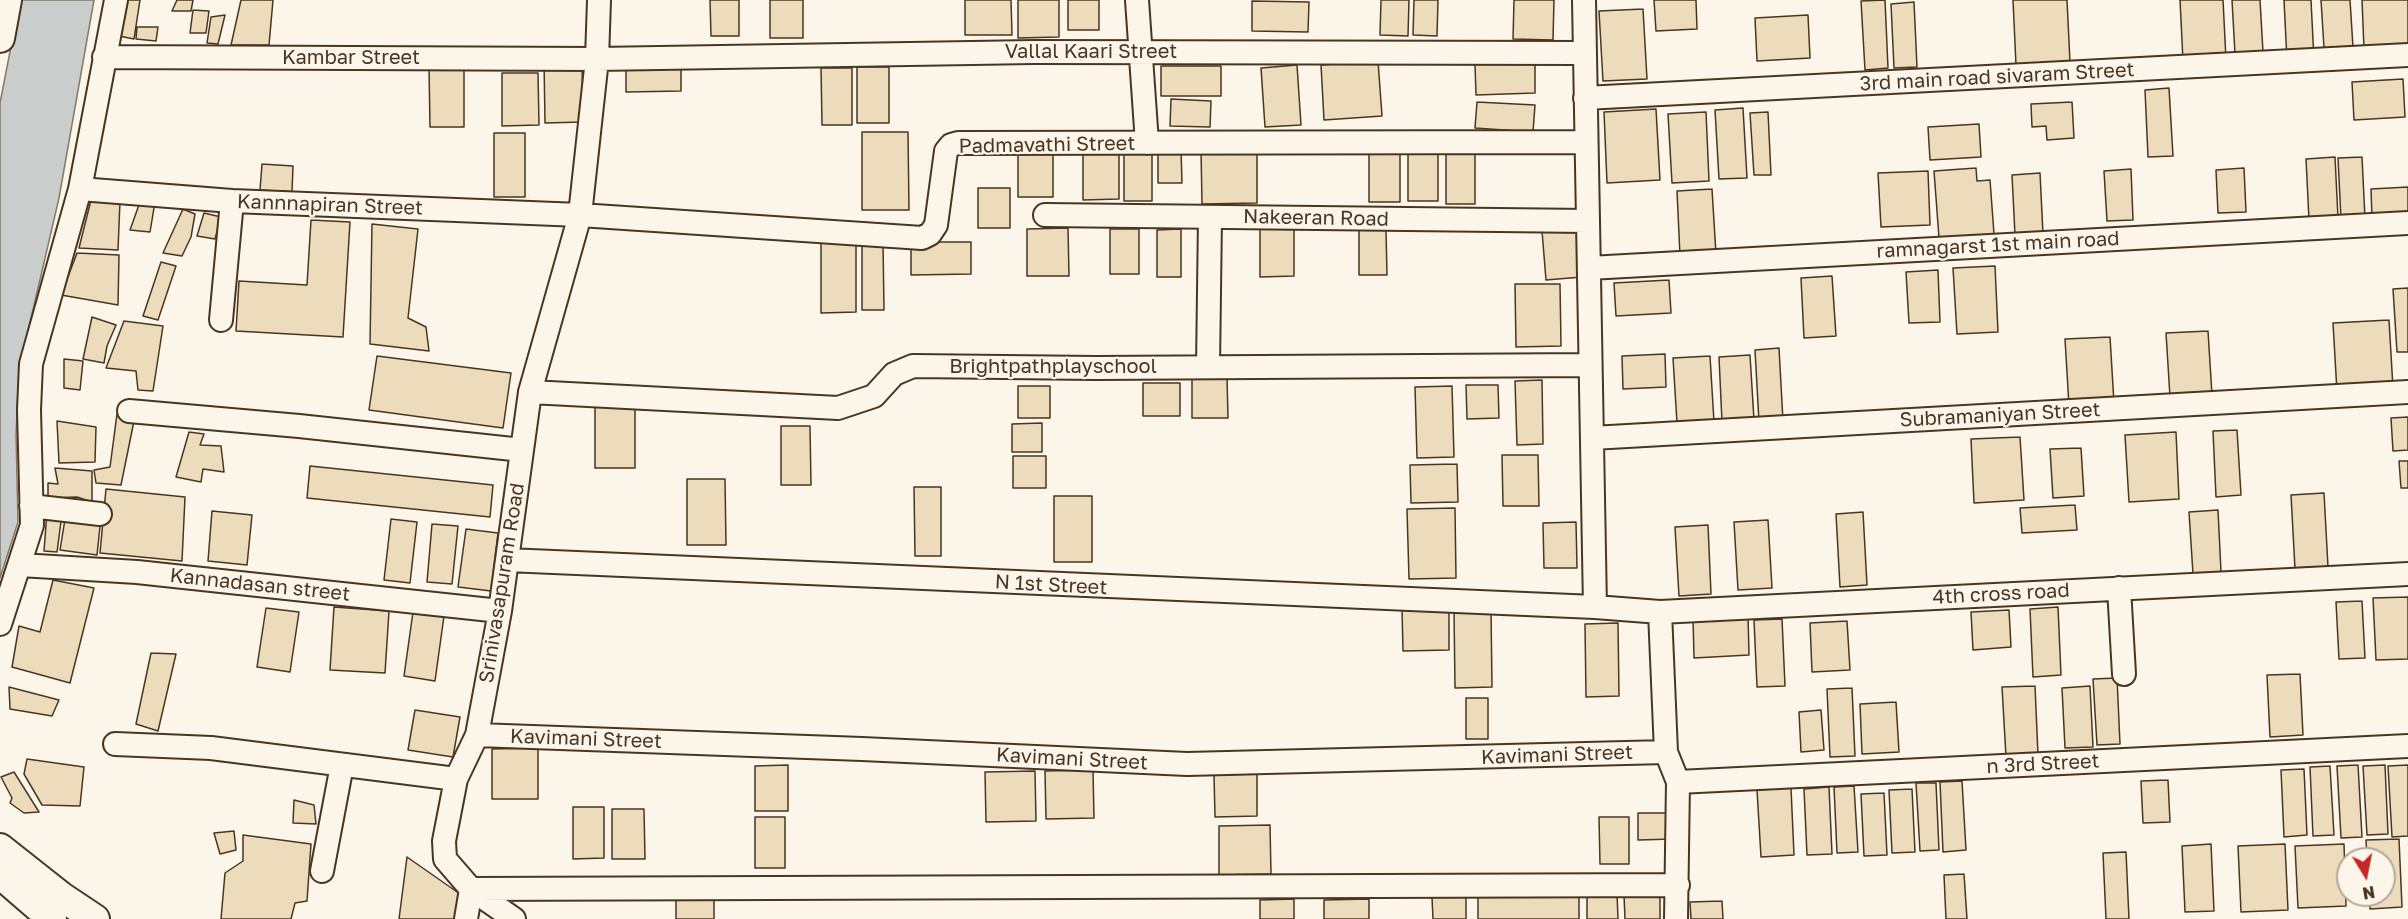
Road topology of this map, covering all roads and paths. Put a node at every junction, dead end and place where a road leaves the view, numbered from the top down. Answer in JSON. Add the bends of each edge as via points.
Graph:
{"nodes":[{"id":1,"x":7,"y":0,"type":"edge"},
{"id":2,"x":116,"y":0,"type":"edge"},
{"id":3,"x":599,"y":0,"type":"edge"},
{"id":4,"x":1137,"y":0,"type":"edge"},
{"id":5,"x":1584,"y":0,"type":"edge"},
{"id":6,"x":0,"y":38,"type":"edge"},
{"id":7,"x":1140,"y":52,"type":"junction"},
{"id":8,"x":1585,"y":53,"type":"junction"},
{"id":9,"x":2408,"y":55,"type":"edge"},
{"id":10,"x":104,"y":57,"type":"junction"},
{"id":11,"x":597,"y":59,"type":"junction"},
{"id":12,"x":1585,"y":98,"type":"junction"},
{"id":13,"x":1586,"y":142,"type":"junction"},
{"id":14,"x":1148,"y":143,"type":"junction"},
{"id":15,"x":80,"y":189,"type":"junction"},
{"id":16,"x":232,"y":201,"type":"junction"},
{"id":17,"x":580,"y":215,"type":"junction"},
{"id":18,"x":1045,"y":215,"type":"dead end"},
{"id":19,"x":1210,"y":217,"type":"junction"},
{"id":20,"x":1587,"y":221,"type":"junction"},
{"id":21,"x":2408,"y":223,"type":"edge"},
{"id":22,"x":1589,"y":268,"type":"junction"},
{"id":23,"x":221,"y":320,"type":"dead end"},
{"id":24,"x":1590,"y":365,"type":"junction"},
{"id":25,"x":1208,"y":367,"type":"junction"},
{"id":26,"x":530,"y":392,"type":"junction"},
{"id":27,"x":2408,"y":392,"type":"edge"},
{"id":28,"x":129,"y":411,"type":"dead end"},
{"id":29,"x":1592,"y":438,"type":"junction"},
{"id":30,"x":522,"y":450,"type":"junction"},
{"id":31,"x":31,"y":506,"type":"junction"},
{"id":32,"x":100,"y":514,"type":"dead end"},
{"id":33,"x":507,"y":560,"type":"junction"},
{"id":34,"x":20,"y":565,"type":"junction"},
{"id":35,"x":2408,"y":574,"type":"edge"},
{"id":36,"x":2120,"y":588,"type":"junction"},
{"id":37,"x":1595,"y":607,"type":"junction"},
{"id":38,"x":500,"y":611,"type":"junction"},
{"id":39,"x":1660,"y":612,"type":"junction"},
{"id":40,"x":0,"y":624,"type":"edge"},
{"id":41,"x":2124,"y":674,"type":"dead end"},
{"id":42,"x":477,"y":735,"type":"junction"},
{"id":43,"x":115,"y":744,"type":"dead end"},
{"id":44,"x":2408,"y":746,"type":"edge"},
{"id":45,"x":1666,"y":752,"type":"junction"},
{"id":46,"x":342,"y":765,"type":"junction"},
{"id":47,"x":456,"y":779,"type":"junction"},
{"id":48,"x":1678,"y":782,"type":"junction"},
{"id":49,"x":0,"y":848,"type":"edge"},
{"id":50,"x":322,"y":871,"type":"dead end"},
{"id":51,"x":0,"y":874,"type":"edge"},
{"id":52,"x":1678,"y":885,"type":"junction"},
{"id":53,"x":471,"y":889,"type":"junction"},
{"id":54,"x":52,"y":919,"type":"edge"},
{"id":55,"x":95,"y":919,"type":"edge"},
{"id":56,"x":466,"y":919,"type":"edge"},
{"id":57,"x":514,"y":919,"type":"edge"},
{"id":58,"x":1676,"y":919,"type":"edge"}],
"edges":[{"from":1,"to":6,"type":"main road"},
{"from":2,"to":10,"type":"street"},
{"from":3,"to":11,"type":"street","name":"Srinivasapuram Road"},
{"from":4,"to":7,"type":"street"},
{"from":5,"to":8,"type":"street"},
{"from":7,"to":8,"type":"street","name":"Vallal Kaari Street"},
{"from":7,"to":11,"type":"street","name":"Vallal Kaari Street"},
{"from":7,"to":14,"type":"street"},
{"from":8,"to":12,"type":"street"},
{"from":9,"to":12,"type":"street","name":"3rd main road sivaram Street"},
{"from":10,"to":11,"type":"street","name":"Kambar Street"},
{"from":10,"to":15,"type":"street"},
{"from":11,"to":17,"type":"street","name":"Srinivasapuram Road"},
{"from":12,"to":13,"type":"street"},
{"from":13,"to":14,"type":"street","name":"Padmavathi Street"},
{"from":13,"to":20,"type":"street"},
{"from":14,"to":17,"type":"street","name":"Padmavathi Street","via":[[951,145],[946,151],[936,225],[922,238]]},
{"from":15,"to":16,"type":"street","name":"Kannnapiran Street"},
{"from":15,"to":31,"type":"street","via":[[31,364]]},
{"from":16,"to":17,"type":"street","name":"Kannnapiran Street"},
{"from":16,"to":23,"type":"street"},
{"from":17,"to":26,"type":"street","name":"Srinivasapuram Road"},
{"from":18,"to":19,"type":"street","name":"Nakeeran Road"},
{"from":19,"to":20,"type":"street","name":"Nakeeran Road"},
{"from":19,"to":25,"type":"street"},
{"from":20,"to":22,"type":"street"},
{"from":21,"to":22,"type":"street","name":"ramnagarst 1st main road"},
{"from":22,"to":24,"type":"street"},
{"from":24,"to":25,"type":"street","name":"Brightpathplayschool"},
{"from":24,"to":29,"type":"street"},
{"from":25,"to":26,"type":"street","name":"Brightpathplayschool","via":[[913,366],[894,374],[874,396],[838,408]]},
{"from":26,"to":30,"type":"street","name":"Srinivasapuram Road"},
{"from":27,"to":29,"type":"street","name":"Subramaniyan Street"},
{"from":28,"to":30,"type":"street"},
{"from":29,"to":37,"type":"street"},
{"from":30,"to":33,"type":"street","name":"Srinivasapuram Road"},
{"from":31,"to":32,"type":"street"},
{"from":31,"to":34,"type":"street","via":[[32,525]]},
{"from":33,"to":37,"type":"street","name":"N 1st Street"},
{"from":33,"to":38,"type":"street","name":"Srinivasapuram Road"},
{"from":34,"to":38,"type":"street","name":"Kannadasan street","via":[[137,572]]},
{"from":34,"to":40,"type":"street"},
{"from":35,"to":36,"type":"street","name":"4th cross road"},
{"from":36,"to":39,"type":"street","name":"4th cross road"},
{"from":36,"to":41,"type":"street"},
{"from":37,"to":39,"type":"street","name":"4th cross road"},
{"from":38,"to":42,"type":"street","name":"Srinivasapuram Road"},
{"from":39,"to":45,"type":"street"},
{"from":42,"to":45,"type":"street","name":"Kavimani Street","via":[[1187,764]]},
{"from":42,"to":47,"type":"street","name":"Srinivasapuram Road"},
{"from":43,"to":46,"type":"street","via":[[211,748]]},
{"from":44,"to":48,"type":"street","name":"n 3rd Street"},
{"from":45,"to":48,"type":"street"},
{"from":46,"to":47,"type":"street"},
{"from":46,"to":50,"type":"street"},
{"from":47,"to":53,"type":"street","name":"Srinivasapuram Road","via":[[444,841],[445,859]]},
{"from":48,"to":52,"type":"street"},
{"from":49,"to":55,"type":"main road"},
{"from":51,"to":54,"type":"main road"},
{"from":52,"to":53,"type":"street"},
{"from":52,"to":58,"type":"street"},
{"from":53,"to":56,"type":"street"},
{"from":53,"to":57,"type":"street","name":"Srinivasapuram Road"}]}
